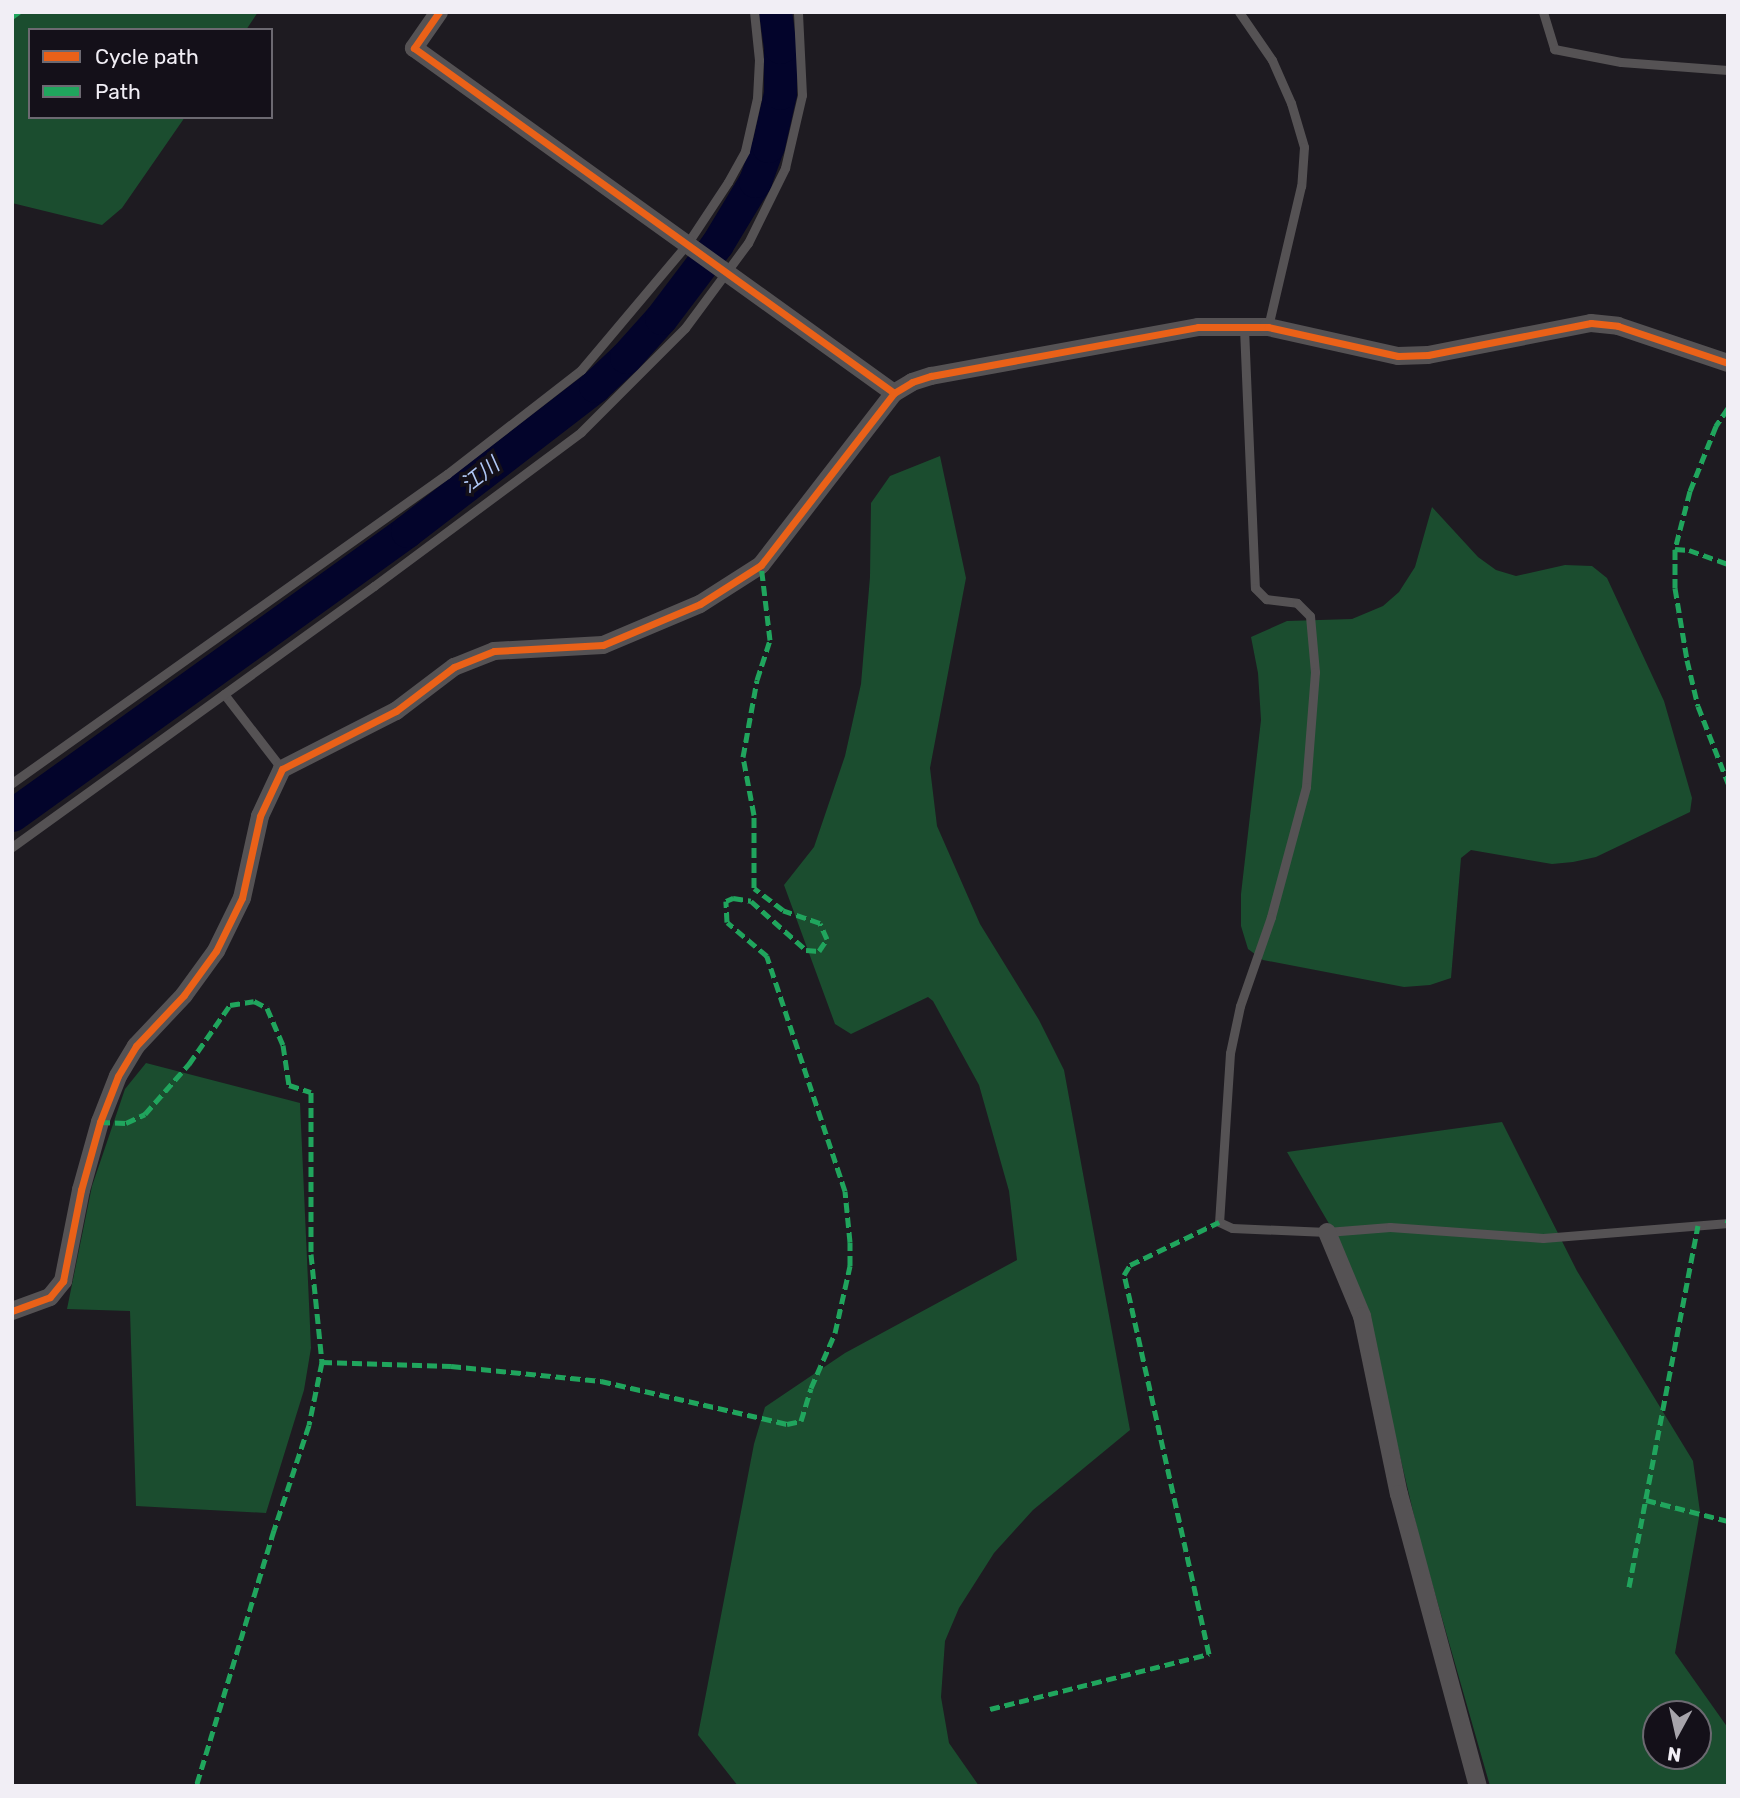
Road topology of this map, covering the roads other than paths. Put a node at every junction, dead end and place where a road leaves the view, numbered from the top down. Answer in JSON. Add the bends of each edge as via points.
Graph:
{"nodes":[{"id":1,"x":439,"y":12,"type":"edge"},
{"id":2,"x":754,"y":12,"type":"edge"},
{"id":3,"x":799,"y":12,"type":"edge"},
{"id":4,"x":1239,"y":12,"type":"edge"},
{"id":5,"x":1543,"y":12,"type":"edge"},
{"id":6,"x":1728,"y":70,"type":"edge"},
{"id":7,"x":690,"y":246,"type":"junction"},
{"id":8,"x":725,"y":272,"type":"junction"},
{"id":9,"x":1269,"y":327,"type":"junction"},
{"id":10,"x":1244,"y":328,"type":"junction"},
{"id":11,"x":1728,"y":363,"type":"edge"},
{"id":12,"x":894,"y":393,"type":"junction"},
{"id":13,"x":224,"y":694,"type":"junction"},
{"id":14,"x":282,"y":769,"type":"junction"},
{"id":15,"x":12,"y":783,"type":"edge"},
{"id":16,"x":12,"y":847,"type":"edge"},
{"id":17,"x":1728,"y":1223,"type":"edge"},
{"id":18,"x":1327,"y":1232,"type":"junction"},
{"id":19,"x":12,"y":1311,"type":"edge"},
{"id":20,"x":1478,"y":1786,"type":"edge"}],
"edges":[{"from":1,"to":7,"type":"street","via":[[414,48]]},
{"from":2,"to":7,"type":"lane","via":[[759,60],[753,122],[745,151]]},
{"from":3,"to":8,"type":"lane","via":[[802,85],[796,131],[771,199]]},
{"from":4,"to":9,"type":"lane","via":[[1272,60],[1292,103],[1304,147],[1301,186]]},
{"from":5,"to":6,"type":"lane","via":[[1554,49],[1621,62]]},
{"from":7,"to":8,"type":"street"},
{"from":7,"to":15,"type":"lane","via":[[581,370],[447,474]]},
{"from":8,"to":12,"type":"street"},
{"from":8,"to":13,"type":"lane","via":[[685,328],[581,432]]},
{"from":9,"to":10,"type":"street"},
{"from":9,"to":11,"type":"street","via":[[1398,356],[1428,355],[1591,323],[1618,326]]},
{"from":10,"to":12,"type":"street","via":[[1198,327],[1154,333],[931,376]]},
{"from":10,"to":18,"type":"lane","via":[[1255,588],[1266,599],[1297,603],[1310,616],[1314,672],[1306,787],[1230,1053],[1220,1222],[1232,1228]]},
{"from":12,"to":14,"type":"street","via":[[761,565],[700,604],[603,645],[494,651],[454,667],[396,711]]},
{"from":13,"to":14,"type":"lane"},
{"from":13,"to":16,"type":"lane"},
{"from":14,"to":19,"type":"street","via":[[260,816],[242,898],[216,951],[184,995],[136,1046],[118,1076],[81,1190],[63,1281],[50,1297]]},
{"from":17,"to":18,"type":"lane","via":[[1543,1238],[1390,1227]]},
{"from":18,"to":20,"type":"street","via":[[1362,1315],[1399,1494]]}]}
